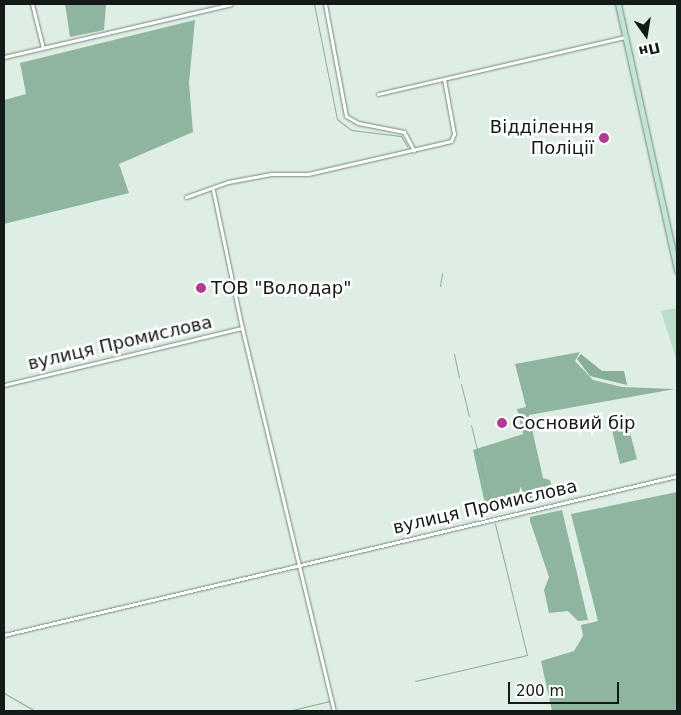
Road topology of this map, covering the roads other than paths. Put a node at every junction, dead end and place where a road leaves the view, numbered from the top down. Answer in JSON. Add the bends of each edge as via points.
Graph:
{"nodes":[{"id":1,"x":32,"y":4,"type":"edge"},
{"id":2,"x":232,"y":4,"type":"edge"},
{"id":3,"x":325,"y":4,"type":"edge"},
{"id":4,"x":618,"y":4,"type":"edge"},
{"id":5,"x":625,"y":37,"type":"junction"},
{"id":6,"x":43,"y":48,"type":"junction"},
{"id":7,"x":4,"y":58,"type":"edge"},
{"id":8,"x":444,"y":79,"type":"junction"},
{"id":9,"x":378,"y":94,"type":"dead end"},
{"id":10,"x":414,"y":151,"type":"junction"},
{"id":11,"x":213,"y":190,"type":"junction"},
{"id":12,"x":186,"y":197,"type":"dead end"},
{"id":13,"x":677,"y":271,"type":"edge"},
{"id":14,"x":242,"y":328,"type":"junction"},
{"id":15,"x":4,"y":385,"type":"edge"},
{"id":16,"x":677,"y":476,"type":"edge"},
{"id":17,"x":300,"y":565,"type":"junction"},
{"id":18,"x":4,"y":635,"type":"edge"},
{"id":19,"x":334,"y":711,"type":"edge"}],
"edges":[{"from":1,"to":6,"type":"street"},
{"from":2,"to":6,"type":"street"},
{"from":3,"to":10,"type":"street","via":[[346,116],[358,123],[404,132]]},
{"from":4,"to":5,"type":"main road"},
{"from":5,"to":8,"type":"street"},
{"from":5,"to":13,"type":"main road"},
{"from":6,"to":7,"type":"street"},
{"from":8,"to":9,"type":"street"},
{"from":8,"to":10,"type":"street","via":[[454,137]]},
{"from":10,"to":11,"type":"street","via":[[292,177],[271,174]]},
{"from":11,"to":12,"type":"street"},
{"from":11,"to":14,"type":"street"},
{"from":14,"to":15,"type":"street","name":"вулиця Промислова"},
{"from":14,"to":17,"type":"street"},
{"from":16,"to":17,"type":"street","name":"вулиця Промислова"},
{"from":17,"to":18,"type":"street","name":"вулиця Промислова"},
{"from":17,"to":19,"type":"street"}]}
